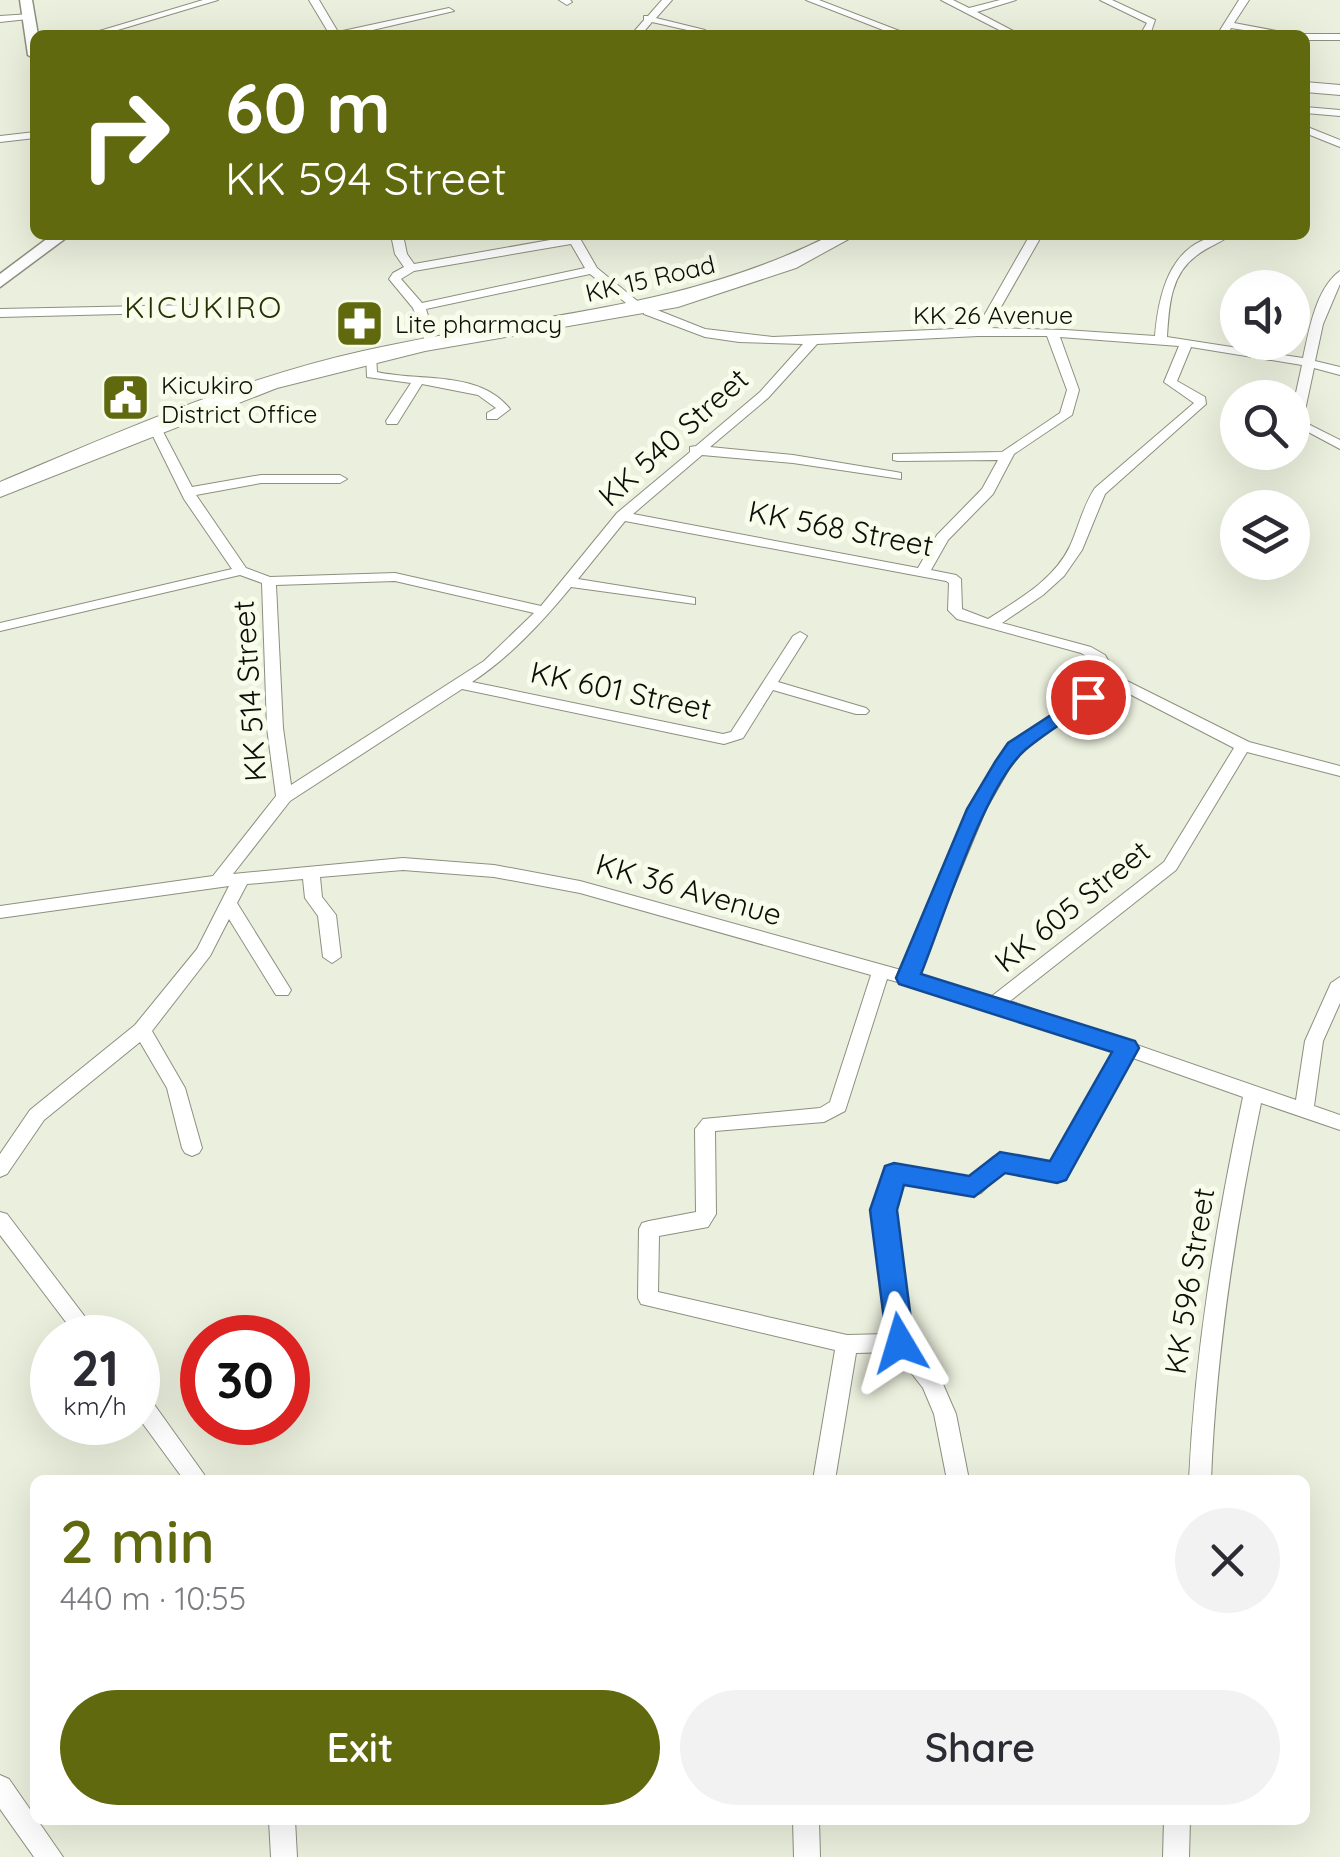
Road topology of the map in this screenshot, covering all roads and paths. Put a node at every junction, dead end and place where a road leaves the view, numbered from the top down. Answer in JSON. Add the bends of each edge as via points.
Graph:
{"nodes":[{"id":1,"x":26,"y":0,"type":"edge"},
{"id":2,"x":159,"y":0,"type":"edge"},
{"id":3,"x":213,"y":0,"type":"edge"},
{"id":4,"x":314,"y":0,"type":"edge"},
{"id":5,"x":667,"y":0,"type":"edge"},
{"id":6,"x":811,"y":0,"type":"edge"},
{"id":7,"x":946,"y":0,"type":"edge"},
{"id":8,"x":1011,"y":0,"type":"edge"},
{"id":9,"x":1105,"y":0,"type":"edge"},
{"id":10,"x":1244,"y":0,"type":"edge"},
{"id":11,"x":969,"y":10,"type":"junction"},
{"id":12,"x":449,"y":11,"type":"dead end"},
{"id":13,"x":172,"y":12,"type":"junction"},
{"id":14,"x":28,"y":16,"type":"junction"},
{"id":15,"x":647,"y":18,"type":"junction"},
{"id":16,"x":0,"y":19,"type":"edge"},
{"id":17,"x":1229,"y":25,"type":"junction"},
{"id":18,"x":30,"y":30,"type":"edge"},
{"id":19,"x":109,"y":30,"type":"edge"},
{"id":20,"x":333,"y":30,"type":"edge"},
{"id":21,"x":360,"y":30,"type":"edge"},
{"id":22,"x":639,"y":30,"type":"edge"},
{"id":23,"x":694,"y":30,"type":"edge"},
{"id":24,"x":892,"y":30,"type":"edge"},
{"id":25,"x":1007,"y":30,"type":"edge"},
{"id":26,"x":1148,"y":30,"type":"edge"},
{"id":27,"x":1226,"y":30,"type":"edge"},
{"id":28,"x":1262,"y":30,"type":"edge"},
{"id":29,"x":1310,"y":37,"type":"edge"},
{"id":30,"x":1340,"y":37,"type":"edge"},
{"id":31,"x":1340,"y":82,"type":"edge"},
{"id":32,"x":1310,"y":84,"type":"edge"},
{"id":33,"x":1310,"y":85,"type":"edge"},
{"id":34,"x":1340,"y":90,"type":"edge"},
{"id":35,"x":1310,"y":110,"type":"edge"},
{"id":36,"x":1340,"y":113,"type":"edge"},
{"id":37,"x":1310,"y":131,"type":"edge"},
{"id":38,"x":30,"y":136,"type":"edge"},
{"id":39,"x":0,"y":139,"type":"edge"},
{"id":40,"x":1340,"y":144,"type":"edge"},
{"id":41,"x":55,"y":240,"type":"edge"},
{"id":42,"x":398,"y":240,"type":"edge"},
{"id":43,"x":490,"y":240,"type":"edge"},
{"id":44,"x":561,"y":240,"type":"edge"},
{"id":45,"x":573,"y":240,"type":"edge"},
{"id":46,"x":820,"y":240,"type":"edge"},
{"id":47,"x":836,"y":240,"type":"edge"},
{"id":48,"x":1033,"y":240,"type":"edge"},
{"id":49,"x":1216,"y":240,"type":"edge"},
{"id":50,"x":498,"y":252,"type":"junction"},
{"id":51,"x":411,"y":268,"type":"junction"},
{"id":52,"x":592,"y":270,"type":"junction"},
{"id":53,"x":1340,"y":274,"type":"edge"},
{"id":54,"x":0,"y":282,"type":"edge"},
{"id":55,"x":419,"y":307,"type":"junction"},
{"id":56,"x":641,"y":307,"type":"junction"},
{"id":57,"x":195,"y":309,"type":"dead end"},
{"id":58,"x":0,"y":314,"type":"edge"},
{"id":59,"x":980,"y":332,"type":"junction"},
{"id":60,"x":428,"y":336,"type":"junction"},
{"id":61,"x":1053,"y":336,"type":"junction"},
{"id":62,"x":812,"y":340,"type":"junction"},
{"id":63,"x":1161,"y":341,"type":"junction"},
{"id":64,"x":1186,"y":344,"type":"junction"},
{"id":65,"x":370,"y":355,"type":"junction"},
{"id":66,"x":1311,"y":362,"type":"junction"},
{"id":67,"x":1340,"y":371,"type":"edge"},
{"id":68,"x":419,"y":380,"type":"junction"},
{"id":69,"x":492,"y":416,"type":"dead end"},
{"id":70,"x":392,"y":421,"type":"dead end"},
{"id":71,"x":154,"y":426,"type":"junction"},
{"id":72,"x":1340,"y":445,"type":"edge"},
{"id":73,"x":695,"y":450,"type":"junction"},
{"id":74,"x":1006,"y":456,"type":"junction"},
{"id":75,"x":898,"y":457,"type":"dead end"},
{"id":76,"x":896,"y":476,"type":"dead end"},
{"id":77,"x":340,"y":479,"type":"dead end"},
{"id":78,"x":4,"y":480,"type":"edge"},
{"id":79,"x":187,"y":492,"type":"junction"},
{"id":80,"x":622,"y":516,"type":"junction"},
{"id":81,"x":924,"y":570,"type":"junction"},
{"id":82,"x":242,"y":571,"type":"junction"},
{"id":83,"x":268,"y":581,"type":"junction"},
{"id":84,"x":568,"y":582,"type":"junction"},
{"id":85,"x":690,"y":601,"type":"dead end"},
{"id":86,"x":544,"y":611,"type":"junction"},
{"id":87,"x":990,"y":624,"type":"junction"},
{"id":88,"x":0,"y":627,"type":"edge"},
{"id":89,"x":800,"y":636,"type":"dead end"},
{"id":90,"x":1111,"y":680,"type":"junction"},
{"id":91,"x":459,"y":684,"type":"junction"},
{"id":92,"x":770,"y":684,"type":"junction"},
{"id":93,"x":861,"y":711,"type":"dead end"},
{"id":94,"x":1242,"y":746,"type":"junction"},
{"id":95,"x":1340,"y":771,"type":"edge"},
{"id":96,"x":284,"y":796,"type":"junction"},
{"id":97,"x":311,"y":873,"type":"junction"},
{"id":98,"x":241,"y":879,"type":"junction"},
{"id":99,"x":218,"y":881,"type":"junction"},
{"id":100,"x":229,"y":904,"type":"junction"},
{"id":101,"x":0,"y":912,"type":"edge"},
{"id":102,"x":332,"y":957,"type":"dead end"},
{"id":103,"x":881,"y":971,"type":"junction"},
{"id":104,"x":908,"y":978,"type":"junction"},
{"id":105,"x":1340,"y":982,"type":"edge"},
{"id":106,"x":282,"y":990,"type":"dead end"},
{"id":107,"x":995,"y":1002,"type":"junction"},
{"id":108,"x":142,"y":1030,"type":"junction"},
{"id":109,"x":1126,"y":1048,"type":"junction"},
{"id":110,"x":1253,"y":1093,"type":"junction"},
{"id":111,"x":1304,"y":1110,"type":"junction"},
{"id":112,"x":1340,"y":1123,"type":"edge"},
{"id":113,"x":192,"y":1148,"type":"dead end"},
{"id":114,"x":0,"y":1169,"type":"edge"},
{"id":115,"x":0,"y":1220,"type":"edge"},
{"id":116,"x":73,"y":1315,"type":"edge"},
{"id":117,"x":900,"y":1343,"type":"junction"},
{"id":118,"x":846,"y":1344,"type":"junction"},
{"id":119,"x":160,"y":1430,"type":"edge"},
{"id":120,"x":193,"y":1475,"type":"edge"},
{"id":121,"x":825,"y":1475,"type":"edge"},
{"id":122,"x":957,"y":1475,"type":"edge"},
{"id":123,"x":1200,"y":1475,"type":"edge"},
{"id":124,"x":0,"y":1788,"type":"edge"},
{"id":125,"x":282,"y":1825,"type":"edge"},
{"id":126,"x":806,"y":1825,"type":"edge"},
{"id":127,"x":1178,"y":1825,"type":"edge"},
{"id":128,"x":50,"y":1857,"type":"edge"},
{"id":129,"x":284,"y":1857,"type":"edge"},
{"id":130,"x":807,"y":1857,"type":"edge"},
{"id":131,"x":1176,"y":1857,"type":"edge"}],
"edges":[{"from":1,"to":14,"type":"main road"},
{"from":2,"to":13,"type":"street"},
{"from":3,"to":13,"type":"street"},
{"from":4,"to":20,"type":"street"},
{"from":5,"to":15,"type":"street"},
{"from":6,"to":24,"type":"street"},
{"from":7,"to":11,"type":"street"},
{"from":8,"to":11,"type":"street"},
{"from":9,"to":26,"type":"street","via":[[1152,22]]},
{"from":10,"to":17,"type":"street"},
{"from":11,"to":25,"type":"street"},
{"from":12,"to":21,"type":"street"},
{"from":13,"to":19,"type":"street"},
{"from":14,"to":16,"type":"street"},
{"from":14,"to":18,"type":"main road"},
{"from":15,"to":22,"type":"street"},
{"from":15,"to":23,"type":"street"},
{"from":17,"to":27,"type":"street"},
{"from":17,"to":28,"type":"street"},
{"from":29,"to":30,"type":"street"},
{"from":31,"to":32,"type":"highway"},
{"from":33,"to":34,"type":"highway"},
{"from":35,"to":36,"type":"street"},
{"from":37,"to":40,"type":"street"},
{"from":38,"to":39,"type":"street"},
{"from":41,"to":54,"type":"main road"},
{"from":42,"to":51,"type":"street"},
{"from":43,"to":50,"type":"street"},
{"from":44,"to":50,"type":"street"},
{"from":45,"to":52,"type":"street","name":"KK 26 Avenue"},
{"from":46,"to":56,"type":"highway","name":"KK 15 Road","via":[[745,276]]},
{"from":47,"to":56,"type":"highway","name":"KK 15 Road","via":[[754,280]]},
{"from":48,"to":59,"type":"street"},
{"from":49,"to":63,"type":"street","via":[[1175,268],[1164,293]]},
{"from":50,"to":51,"type":"street"},
{"from":51,"to":55,"type":"street","via":[[396,279]]},
{"from":52,"to":55,"type":"street"},
{"from":52,"to":56,"type":"street","name":"KK 26 Avenue"},
{"from":53,"to":66,"type":"street","via":[[1314,325]]},
{"from":55,"to":60,"type":"street"},
{"from":56,"to":60,"type":"highway","name":"KK 15 Road"},
{"from":56,"to":62,"type":"street","name":"KK 26 Avenue","via":[[703,332]]},
{"from":56,"to":65,"type":"highway","name":"KK 15 Road"},
{"from":57,"to":58,"type":"street"},
{"from":59,"to":61,"type":"street","name":"KK 26 Avenue"},
{"from":59,"to":62,"type":"street","name":"KK 26 Avenue"},
{"from":60,"to":78,"type":"highway","name":"KK 15 Road","via":[[270,369]]},
{"from":61,"to":63,"type":"street","name":"KK 26 Avenue"},
{"from":61,"to":74,"type":"street","via":[[1073,390],[1066,415]]},
{"from":62,"to":73,"type":"street","name":"KK 540 Street","via":[[764,395]]},
{"from":63,"to":64,"type":"street","name":"KK 26 Avenue"},
{"from":64,"to":66,"type":"street","name":"KK 26 Avenue"},
{"from":64,"to":87,"type":"street","via":[[1170,382],[1200,404],[1100,490],[1057,577]]},
{"from":65,"to":68,"type":"street","via":[[371,374]]},
{"from":65,"to":71,"type":"highway","name":"KK 15 Road","via":[[272,379]]},
{"from":66,"to":67,"type":"street","name":"KK 26 Avenue"},
{"from":66,"to":72,"type":"street","via":[[1298,422]]},
{"from":68,"to":69,"type":"street","via":[[492,397],[504,409]]},
{"from":68,"to":70,"type":"street"},
{"from":71,"to":78,"type":"highway","name":"KK 15 Road"},
{"from":71,"to":79,"type":"street","name":"KK 514 Street"},
{"from":73,"to":76,"type":"street"},
{"from":73,"to":80,"type":"street","name":"KK 540 Street"},
{"from":74,"to":75,"type":"street"},
{"from":74,"to":81,"type":"street","via":[[988,491],[942,538]]},
{"from":77,"to":79,"type":"street","via":[[261,479]]},
{"from":79,"to":82,"type":"street","name":"KK 514 Street"},
{"from":80,"to":81,"type":"street","name":"KK 568 Street"},
{"from":80,"to":84,"type":"street","name":"KK 540 Street"},
{"from":81,"to":87,"type":"street","name":"KK 568 Street","via":[[956,582],[955,610],[962,616]]},
{"from":82,"to":83,"type":"street"},
{"from":82,"to":88,"type":"street"},
{"from":83,"to":86,"type":"street","via":[[395,576]]},
{"from":83,"to":96,"type":"street","name":"KK 514 Street"},
{"from":84,"to":85,"type":"street"},
{"from":84,"to":86,"type":"street","name":"KK 540 Street"},
{"from":86,"to":91,"type":"street","name":"KK 601 Street"},
{"from":87,"to":90,"type":"street","name":"KK 568 Street","via":[[1086,650],[1100,658]]},
{"from":89,"to":92,"type":"street"},
{"from":90,"to":94,"type":"street","name":"KK 568 Street"},
{"from":90,"to":104,"type":"street","via":[[1016,748],[1002,766]]},
{"from":91,"to":92,"type":"street","name":"KK 601 Street","via":[[724,739],[736,735]]},
{"from":91,"to":96,"type":"street","name":"KK 601 Street"},
{"from":92,"to":93,"type":"street"},
{"from":94,"to":95,"type":"street","name":"KK 568 Street"},
{"from":94,"to":107,"type":"street","name":"KK 605 Street","via":[[1170,866]]},
{"from":96,"to":99,"type":"street","name":"KK 601 Street"},
{"from":97,"to":98,"type":"street","name":"KK 36 Avenue"},
{"from":97,"to":102,"type":"street"},
{"from":97,"to":103,"type":"street","name":"KK 36 Avenue","via":[[403,864],[494,871],[580,887]]},
{"from":98,"to":99,"type":"street","name":"KK 36 Avenue"},
{"from":98,"to":100,"type":"street"},
{"from":99,"to":101,"type":"street","name":"KK 36 Avenue"},
{"from":100,"to":106,"type":"street"},
{"from":100,"to":108,"type":"street","via":[[204,952]]},
{"from":103,"to":104,"type":"street","name":"KK 36 Avenue"},
{"from":103,"to":118,"type":"street","via":[[838,1106],[824,1115],[710,1124],[706,1214],[701,1221],[649,1230],[648,1298]]},
{"from":104,"to":107,"type":"street","name":"KK 36 Avenue"},
{"from":105,"to":111,"type":"street","via":[[1314,1041]]},
{"from":107,"to":109,"type":"street","name":"KK 36 Avenue"},
{"from":108,"to":113,"type":"street","via":[[176,1088]]},
{"from":108,"to":114,"type":"street","via":[[38,1114]]},
{"from":109,"to":110,"type":"street","name":"KK 36 Avenue"},
{"from":109,"to":117,"type":"street","via":[[1057,1173],[1000,1162],[974,1187],[894,1174],[884,1210]]},
{"from":110,"to":111,"type":"street","name":"KK 36 Avenue"},
{"from":110,"to":123,"type":"street","name":"KK 596 Street","via":[[1207,1346]]},
{"from":111,"to":112,"type":"street","name":"KK 36 Avenue"},
{"from":115,"to":116,"type":"street"},
{"from":117,"to":118,"type":"street"},
{"from":117,"to":122,"type":"street","via":[[932,1382]]},
{"from":118,"to":121,"type":"street"},
{"from":119,"to":120,"type":"street"},
{"from":124,"to":128,"type":"street"},
{"from":125,"to":129,"type":"street"},
{"from":126,"to":130,"type":"street"},
{"from":127,"to":131,"type":"street"}]}
